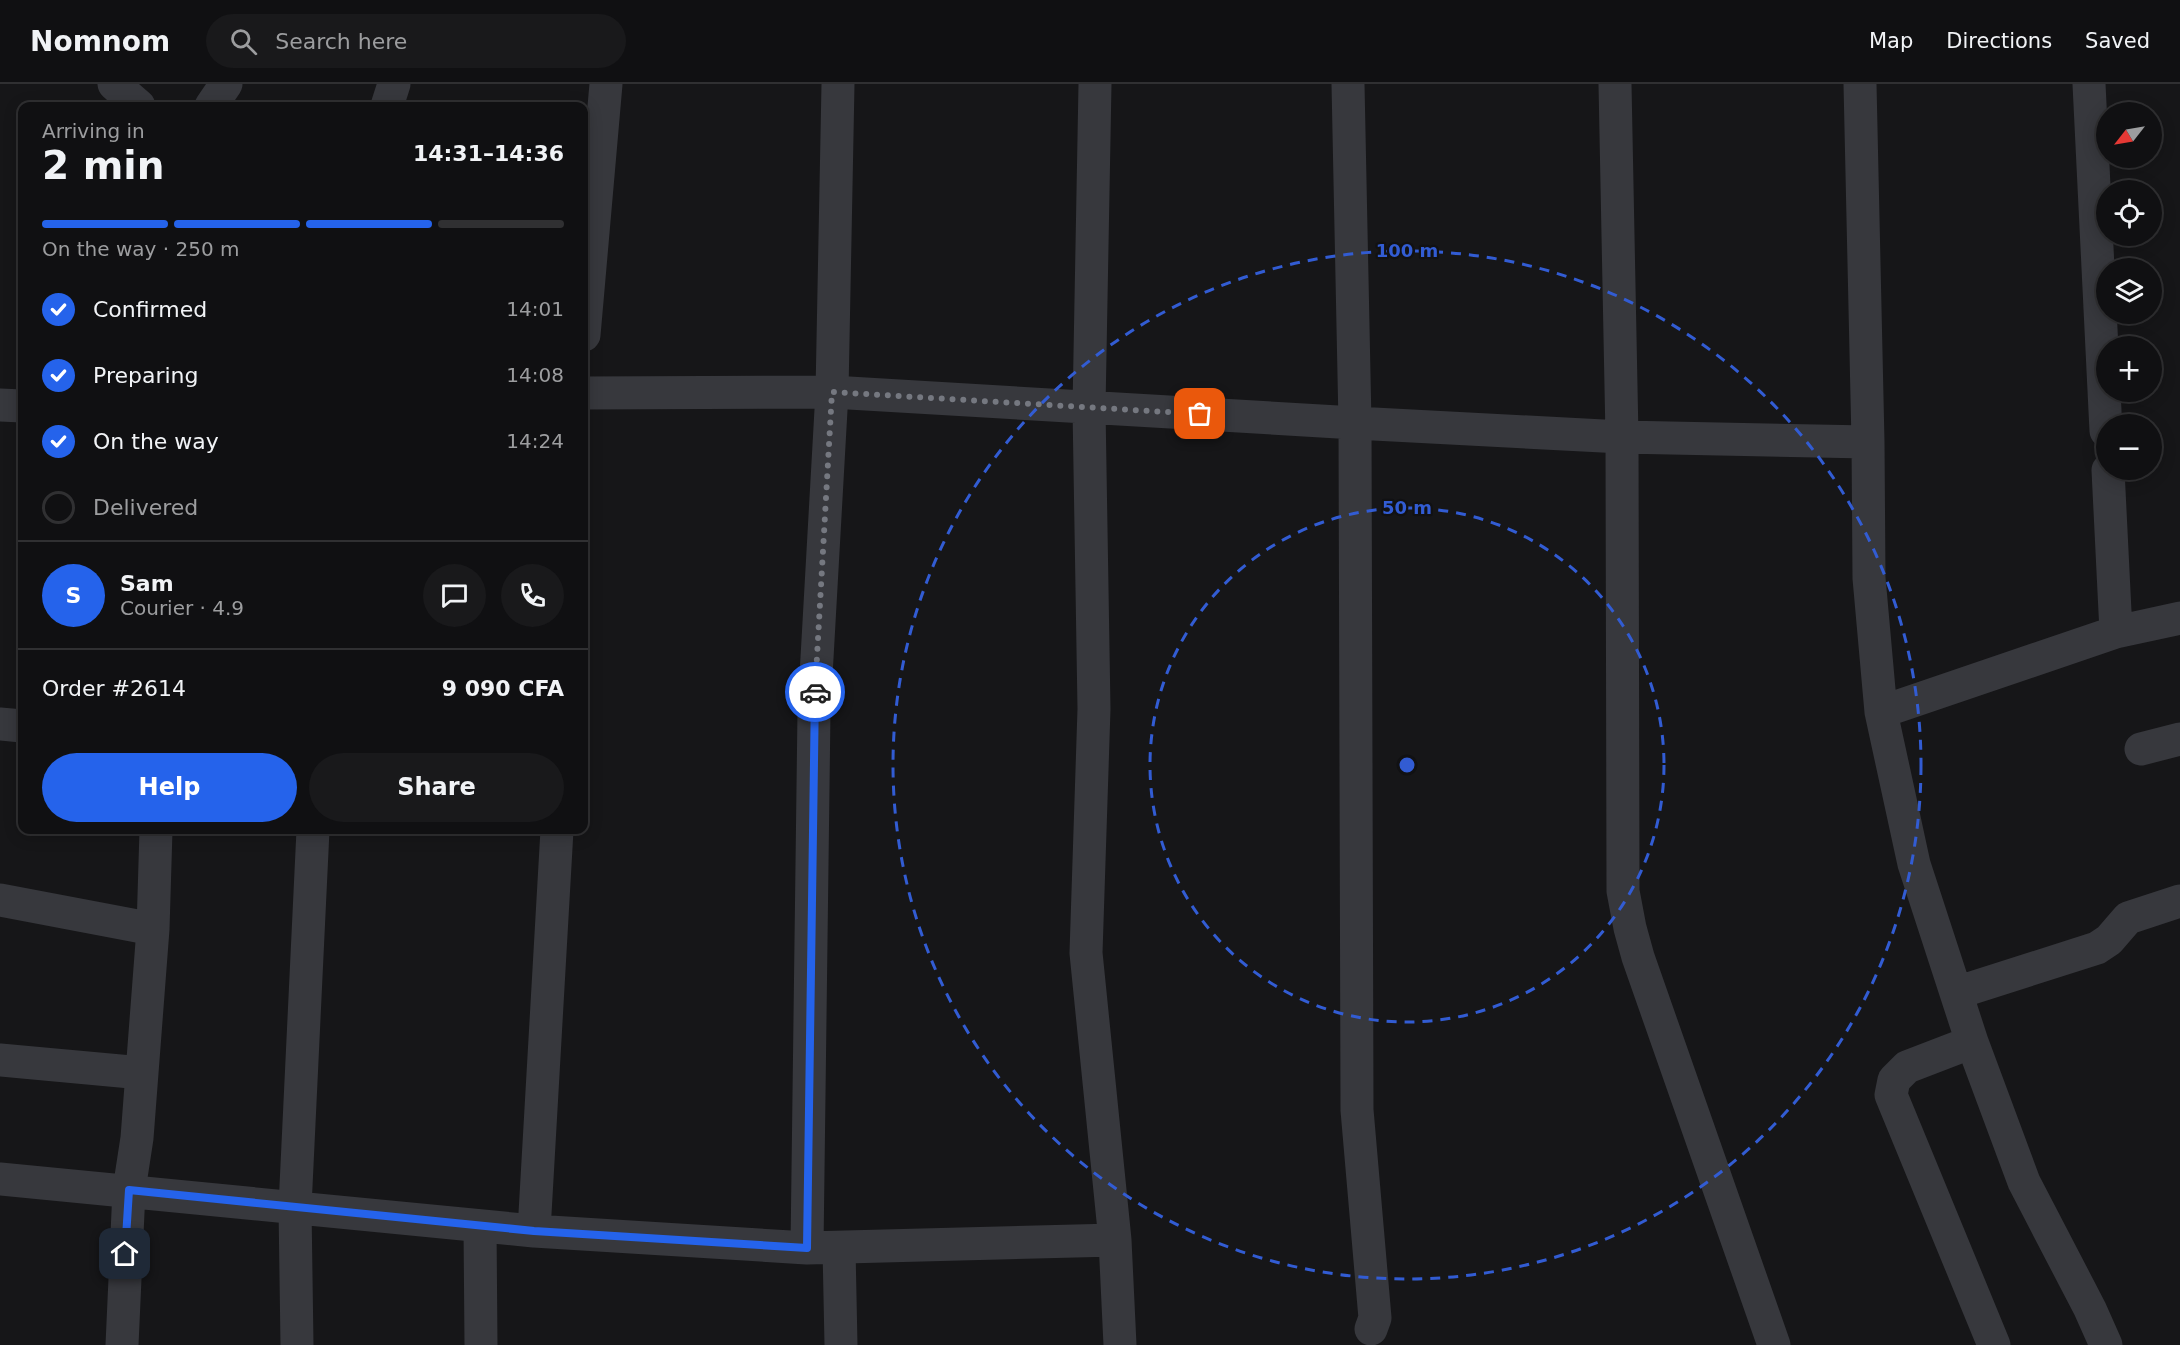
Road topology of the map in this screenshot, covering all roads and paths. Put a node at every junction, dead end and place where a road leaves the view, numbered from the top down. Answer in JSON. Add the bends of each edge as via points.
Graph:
{"nodes":[{"id":1,"x":114,"y":84,"type":"edge"},
{"id":2,"x":226,"y":84,"type":"edge"},
{"id":3,"x":394,"y":84,"type":"edge"},
{"id":4,"x":606,"y":84,"type":"edge"},
{"id":5,"x":838,"y":84,"type":"edge"},
{"id":6,"x":1095,"y":84,"type":"edge"},
{"id":7,"x":1348,"y":84,"type":"edge"},
{"id":8,"x":1616,"y":84,"type":"edge"},
{"id":9,"x":1860,"y":84,"type":"edge"},
{"id":10,"x":2089,"y":84,"type":"edge"},
{"id":11,"x":134,"y":102,"type":"edge"},
{"id":12,"x":214,"y":102,"type":"edge"},
{"id":13,"x":388,"y":102,"type":"edge"},
{"id":14,"x":588,"y":289,"type":"edge"},
{"id":15,"x":832,"y":392,"type":"junction"},
{"id":16,"x":588,"y":393,"type":"edge"},
{"id":17,"x":0,"y":405,"type":"edge"},
{"id":18,"x":18,"y":406,"type":"edge"},
{"id":19,"x":1089,"y":408,"type":"junction"},
{"id":20,"x":2105,"y":414,"type":"edge"},
{"id":21,"x":1355,"y":423,"type":"junction"},
{"id":22,"x":1622,"y":437,"type":"junction"},
{"id":23,"x":1868,"y":442,"type":"junction"},
{"id":24,"x":2108,"y":480,"type":"edge"},
{"id":25,"x":2180,"y":618,"type":"edge"},
{"id":26,"x":2116,"y":632,"type":"junction"},
{"id":27,"x":1881,"y":712,"type":"junction"},
{"id":28,"x":0,"y":724,"type":"edge"},
{"id":29,"x":18,"y":726,"type":"edge"},
{"id":30,"x":2180,"y":739,"type":"edge"},
{"id":31,"x":2141,"y":749,"type":"dead end"},
{"id":32,"x":156,"y":834,"type":"edge"},
{"id":33,"x":314,"y":834,"type":"edge"},
{"id":34,"x":556,"y":834,"type":"edge"},
{"id":35,"x":0,"y":900,"type":"edge"},
{"id":36,"x":2180,"y":901,"type":"edge"},
{"id":37,"x":153,"y":929,"type":"junction"},
{"id":38,"x":1956,"y":993,"type":"junction"},
{"id":39,"x":1972,"y":1042,"type":"junction"},
{"id":40,"x":0,"y":1060,"type":"edge"},
{"id":41,"x":142,"y":1073,"type":"junction"},
{"id":42,"x":0,"y":1179,"type":"edge"},
{"id":43,"x":129,"y":1190,"type":"junction"},
{"id":44,"x":295,"y":1207,"type":"junction"},
{"id":45,"x":480,"y":1226,"type":"junction"},
{"id":46,"x":534,"y":1231,"type":"junction"},
{"id":47,"x":1115,"y":1240,"type":"junction"},
{"id":48,"x":823,"y":1248,"type":"junction"},
{"id":49,"x":1371,"y":1329,"type":"dead end"},
{"id":50,"x":122,"y":1345,"type":"edge"},
{"id":51,"x":297,"y":1345,"type":"edge"},
{"id":52,"x":481,"y":1345,"type":"edge"},
{"id":53,"x":841,"y":1345,"type":"edge"},
{"id":54,"x":1119,"y":1345,"type":"edge"},
{"id":55,"x":1774,"y":1345,"type":"edge"},
{"id":56,"x":1994,"y":1345,"type":"edge"},
{"id":57,"x":2106,"y":1345,"type":"edge"}],
"edges":[{"from":1,"to":11,"type":"street"},
{"from":2,"to":12,"type":"street"},
{"from":3,"to":13,"type":"street"},
{"from":4,"to":14,"type":"street"},
{"from":5,"to":15,"type":"street"},
{"from":6,"to":19,"type":"street"},
{"from":7,"to":21,"type":"street"},
{"from":8,"to":22,"type":"street"},
{"from":9,"to":23,"type":"street"},
{"from":10,"to":20,"type":"street"},
{"from":15,"to":16,"type":"street"},
{"from":15,"to":19,"type":"street"},
{"from":15,"to":48,"type":"street","via":[[813,721]]},
{"from":17,"to":18,"type":"street"},
{"from":19,"to":21,"type":"street"},
{"from":19,"to":47,"type":"street","via":[[1094,708],[1086,953]]},
{"from":21,"to":22,"type":"street"},
{"from":21,"to":49,"type":"street","via":[[1357,1110],[1376,1318]]},
{"from":22,"to":23,"type":"street"},
{"from":22,"to":55,"type":"street","via":[[1626,910],[1638,957]]},
{"from":23,"to":27,"type":"street","via":[[1869,578]]},
{"from":24,"to":26,"type":"street"},
{"from":25,"to":26,"type":"street"},
{"from":26,"to":27,"type":"street"},
{"from":27,"to":38,"type":"street","via":[[1914,864]]},
{"from":28,"to":29,"type":"street"},
{"from":30,"to":31,"type":"street"},
{"from":32,"to":37,"type":"street"},
{"from":33,"to":44,"type":"street"},
{"from":34,"to":46,"type":"street"},
{"from":35,"to":37,"type":"street"},
{"from":36,"to":38,"type":"street","via":[[2128,918],[2097,948]]},
{"from":37,"to":41,"type":"street"},
{"from":38,"to":39,"type":"street"},
{"from":39,"to":56,"type":"street","via":[[1907,1067],[1894,1080],[1891,1095]]},
{"from":39,"to":57,"type":"street","via":[[2024,1182]]},
{"from":40,"to":41,"type":"street"},
{"from":41,"to":43,"type":"street"},
{"from":42,"to":43,"type":"street"},
{"from":43,"to":44,"type":"street"},
{"from":43,"to":50,"type":"street"},
{"from":44,"to":45,"type":"street"},
{"from":44,"to":51,"type":"street"},
{"from":45,"to":46,"type":"street"},
{"from":45,"to":52,"type":"street"},
{"from":46,"to":48,"type":"street"},
{"from":47,"to":48,"type":"street"},
{"from":47,"to":54,"type":"street"},
{"from":48,"to":53,"type":"street"}]}
